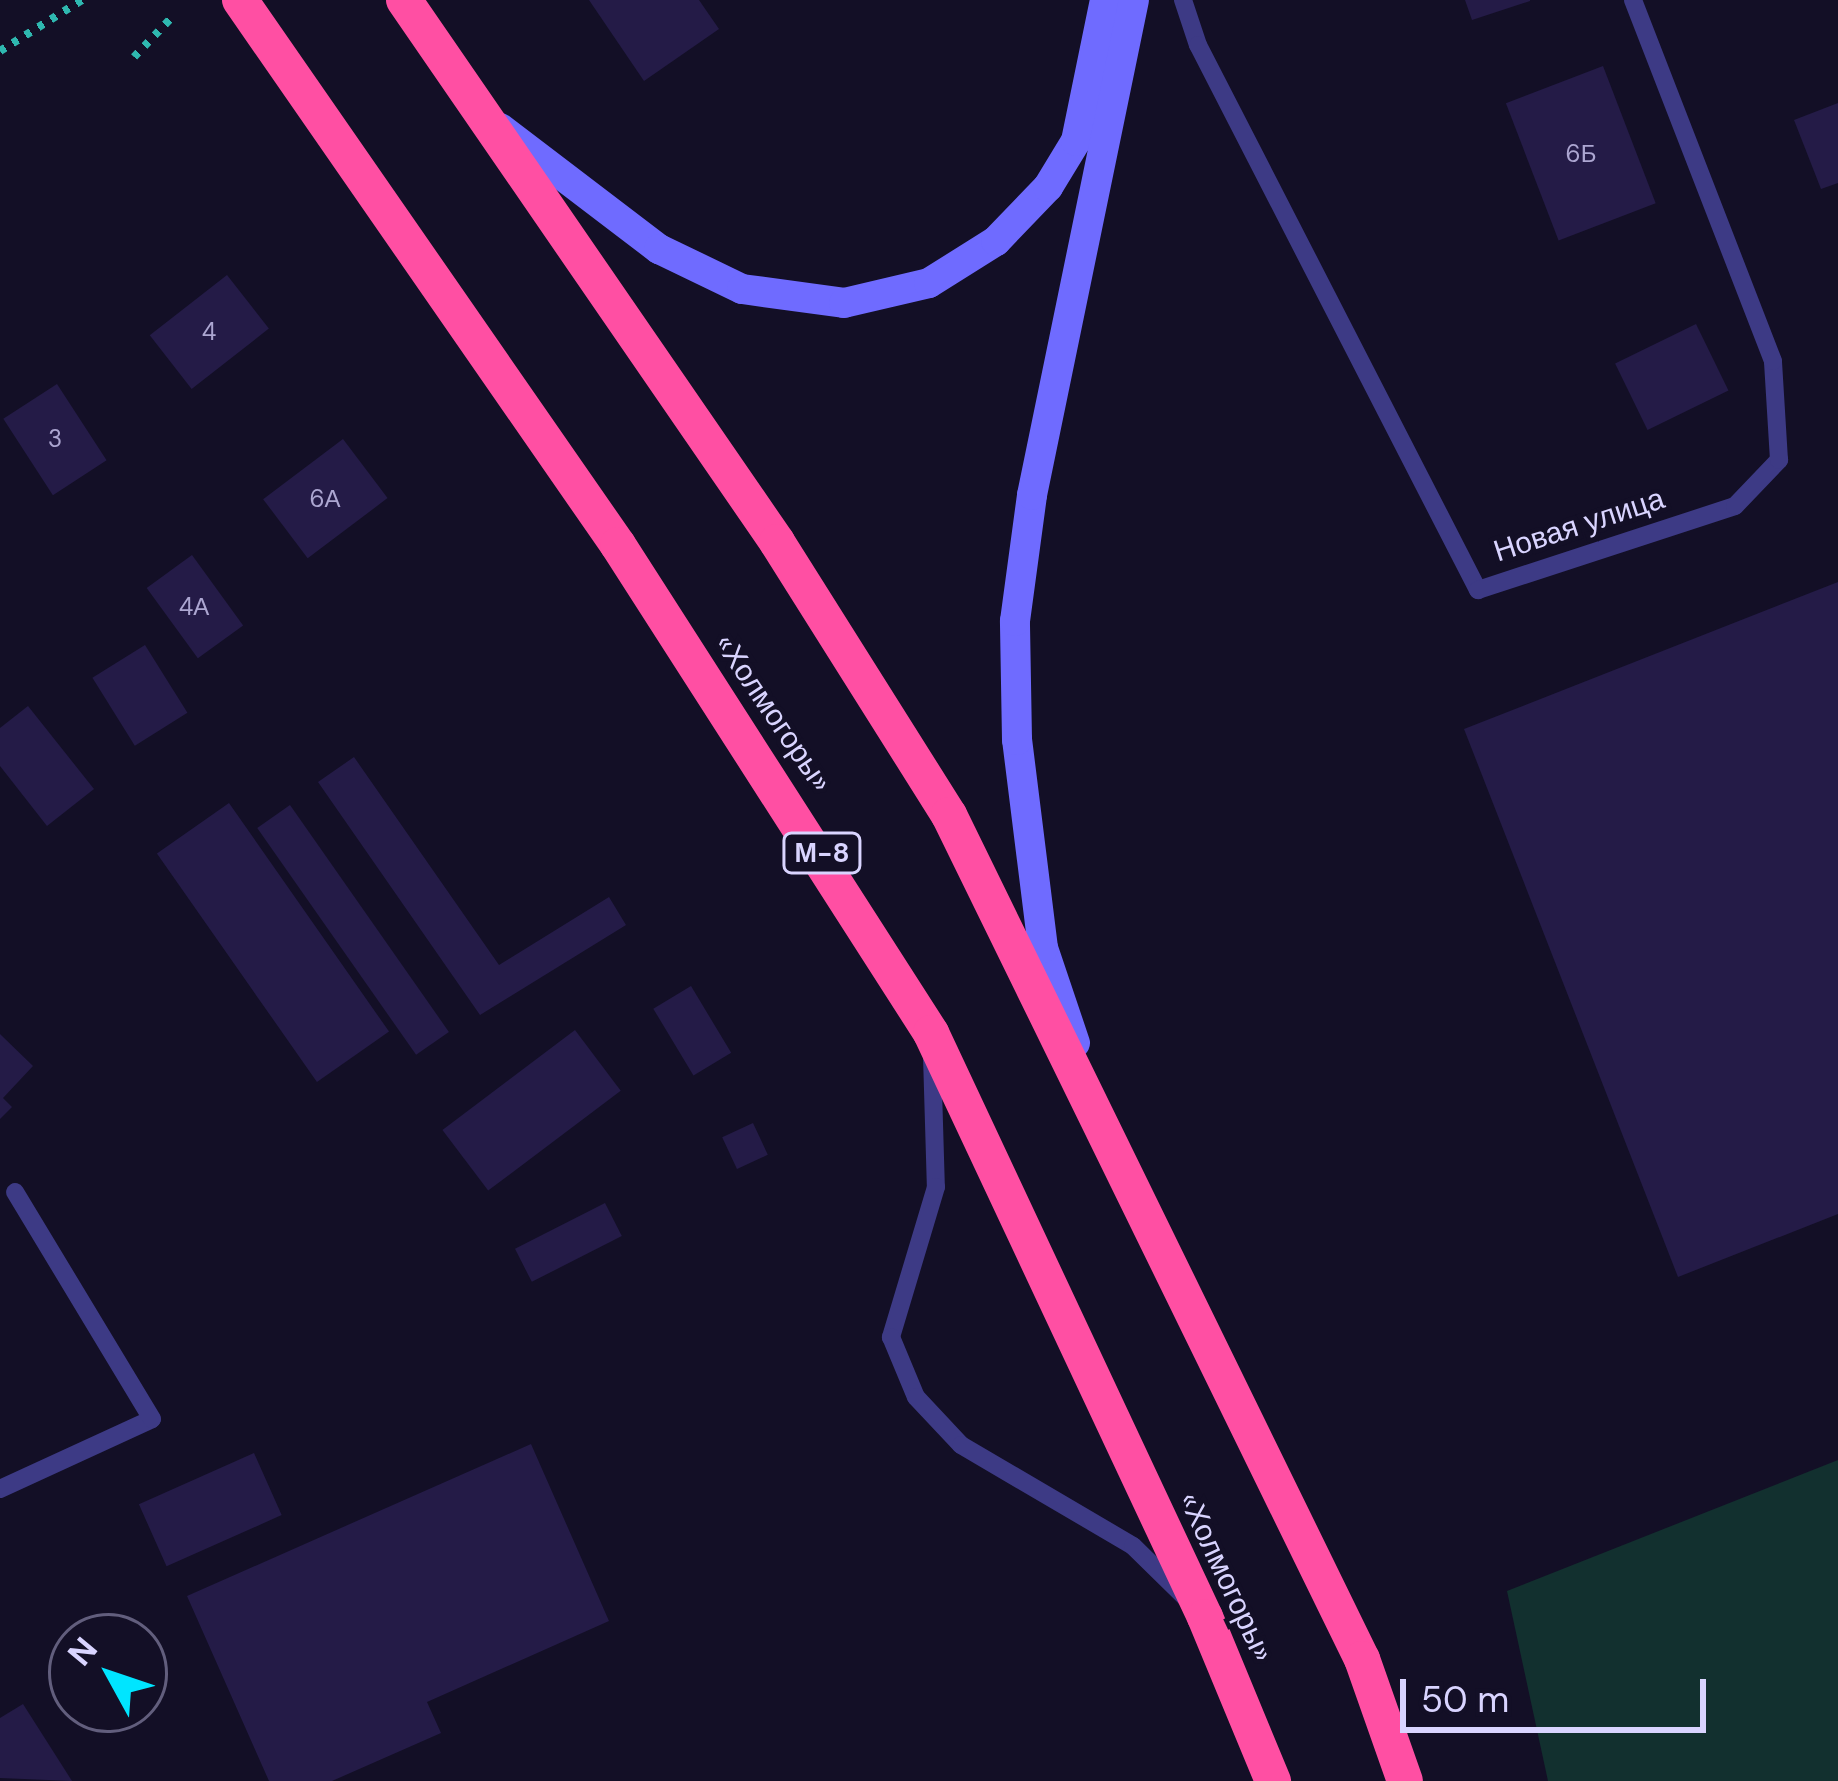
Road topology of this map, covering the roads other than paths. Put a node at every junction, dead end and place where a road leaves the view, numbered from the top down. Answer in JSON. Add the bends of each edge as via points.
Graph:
{"nodes":[{"id":1,"x":240,"y":0,"type":"edge"},
{"id":2,"x":404,"y":0,"type":"edge"},
{"id":3,"x":1105,"y":0,"type":"edge"},
{"id":4,"x":1134,"y":0,"type":"edge"},
{"id":5,"x":1184,"y":0,"type":"edge"},
{"id":6,"x":1633,"y":0,"type":"edge"},
{"id":7,"x":488,"y":119,"type":"junction"},
{"id":8,"x":932,"y":1033,"type":"junction"},
{"id":9,"x":1097,"y":1106,"type":"junction"},
{"id":10,"x":15,"y":1192,"type":"dead end"},
{"id":11,"x":0,"y":1489,"type":"edge"},
{"id":12,"x":1205,"y":1617,"type":"junction"},
{"id":13,"x":1274,"y":1781,"type":"edge"},
{"id":14,"x":1405,"y":1781,"type":"edge"}],
"edges":[{"from":1,"to":8,"type":"highway","name":"«Холмогоры»","number":"М-8","via":[[618,545]]},
{"from":2,"to":7,"type":"highway"},
{"from":3,"to":7,"type":"main road","via":[[1076,141],[1048,187],[996,241],[929,283],[844,303],[742,289],[659,249]]},
{"from":4,"to":9,"type":"main road","via":[[1032,495],[1015,621],[1017,740],[1043,948]]},
{"from":5,"to":6,"type":"lane","name":"Новая улица","via":[[1198,45],[1478,590],[1735,506],[1779,460],[1773,361]]},
{"from":7,"to":9,"type":"highway","via":[[777,542],[949,815]]},
{"from":8,"to":12,"type":"highway","name":"«Холмогоры»","number":"М-8"},
{"from":8,"to":12,"type":"lane","via":[[936,1187],[890,1337],[916,1397],[961,1445],[1133,1546]]},
{"from":9,"to":14,"type":"highway","via":[[1362,1658]]},
{"from":10,"to":11,"type":"lane","via":[[152,1419]]},
{"from":12,"to":13,"type":"highway","name":"«Холмогоры»","number":"М-8"}]}
